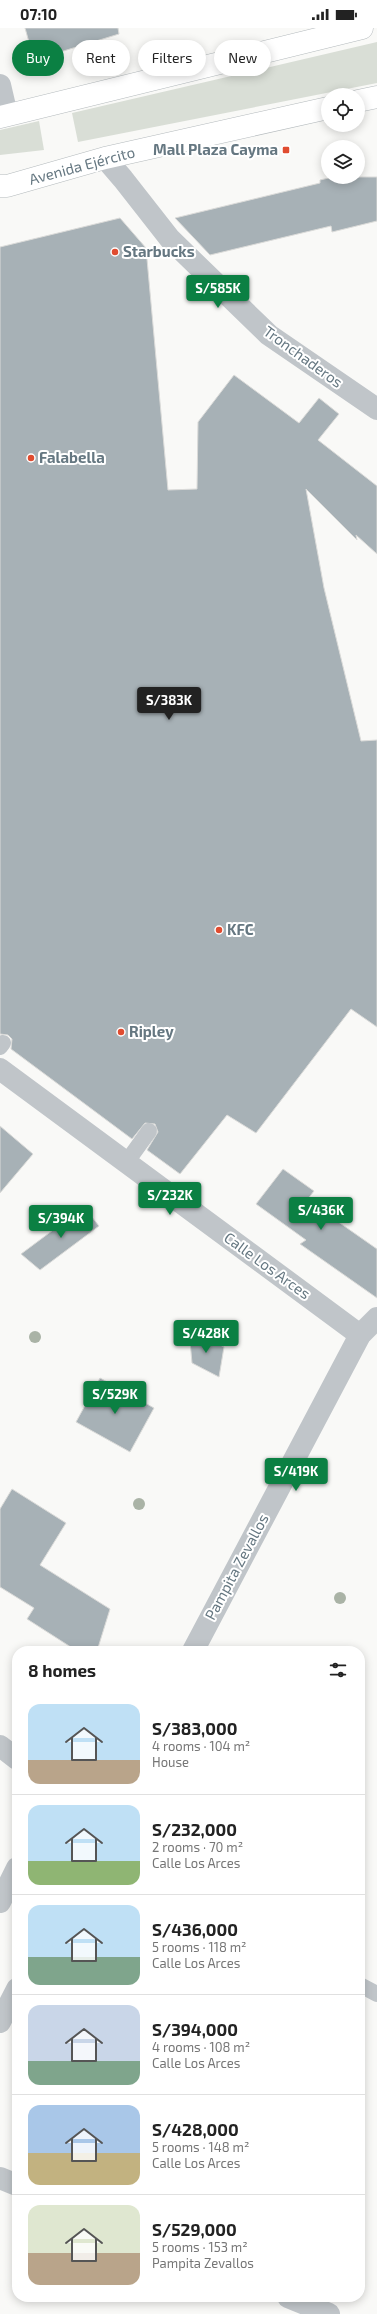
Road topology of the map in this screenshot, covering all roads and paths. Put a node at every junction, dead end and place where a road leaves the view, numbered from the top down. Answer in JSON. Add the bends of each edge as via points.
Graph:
{"nodes":[{"id":1,"x":362,"y":28,"type":"edge"},
{"id":2,"x":0,"y":85,"type":"edge"},
{"id":3,"x":377,"y":97,"type":"edge"},
{"id":4,"x":365,"y":100,"type":"edge"},
{"id":5,"x":321,"y":110,"type":"edge"},
{"id":6,"x":4,"y":116,"type":"edge"},
{"id":7,"x":105,"y":158,"type":"junction"},
{"id":8,"x":2,"y":187,"type":"edge"},
{"id":9,"x":377,"y":409,"type":"edge"},
{"id":10,"x":0,"y":1069,"type":"edge"},
{"id":11,"x":149,"y":1131,"type":"dead end"},
{"id":12,"x":126,"y":1162,"type":"junction"},
{"id":13,"x":377,"y":1318,"type":"edge"},
{"id":14,"x":360,"y":1335,"type":"junction"},
{"id":15,"x":196,"y":1646,"type":"edge"},
{"id":16,"x":0,"y":1746,"type":"edge"},
{"id":17,"x":12,"y":1755,"type":"edge"},
{"id":18,"x":12,"y":1878,"type":"edge"},
{"id":19,"x":0,"y":1902,"type":"edge"},
{"id":20,"x":365,"y":1988,"type":"edge"},
{"id":21,"x":377,"y":1994,"type":"edge"},
{"id":22,"x":12,"y":1999,"type":"edge"},
{"id":23,"x":0,"y":2022,"type":"edge"},
{"id":24,"x":0,"y":2178,"type":"edge"},
{"id":25,"x":12,"y":2183,"type":"edge"},
{"id":26,"x":300,"y":2302,"type":"edge"},
{"id":27,"x":329,"y":2314,"type":"edge"}],
"edges":[{"from":1,"to":6,"type":"main road"},
{"from":2,"to":6,"type":"street"},
{"from":3,"to":4,"type":"main road"},
{"from":5,"to":7,"type":"main road","name":"Avenida Ejército"},
{"from":7,"to":8,"type":"main road","name":"Avenida Ejército"},
{"from":7,"to":9,"type":"street","name":"Tronchaderos","via":[[170,240],[269,336]]},
{"from":10,"to":12,"type":"street","name":"Calle Los Arces"},
{"from":11,"to":12,"type":"lane"},
{"from":12,"to":14,"type":"street","name":"Calle Los Arces"},
{"from":13,"to":14,"type":"street","name":"Pampita Zevallos"},
{"from":14,"to":15,"type":"street","name":"Pampita Zevallos"},
{"from":16,"to":17,"type":"street"},
{"from":18,"to":19,"type":"street"},
{"from":20,"to":21,"type":"lane"},
{"from":22,"to":23,"type":"street"},
{"from":24,"to":25,"type":"street"},
{"from":26,"to":27,"type":"street"}]}
